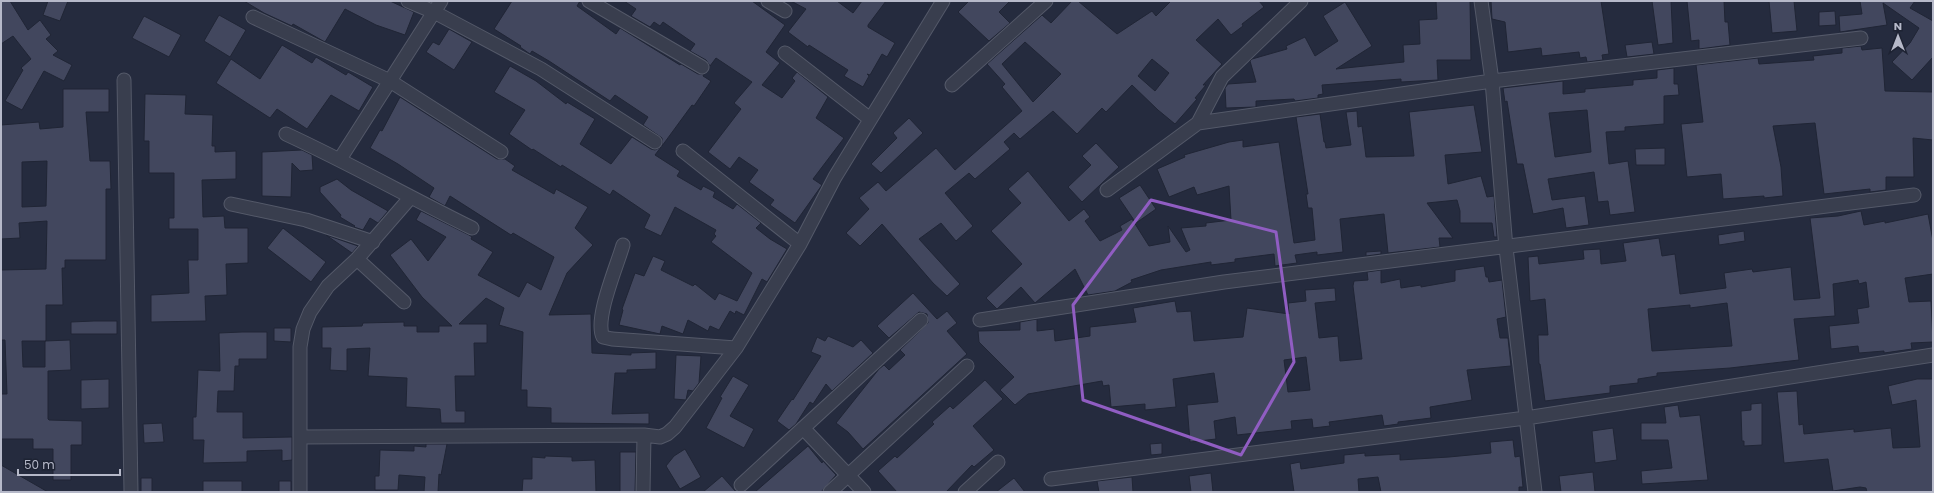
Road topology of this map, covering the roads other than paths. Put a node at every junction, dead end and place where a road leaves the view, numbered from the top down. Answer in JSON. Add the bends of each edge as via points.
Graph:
{"nodes":[{"id":1,"x":408,"y":1,"type":"edge"},
{"id":2,"x":441,"y":1,"type":"edge"},
{"id":3,"x":589,"y":1,"type":"edge"},
{"id":4,"x":768,"y":1,"type":"edge"},
{"id":5,"x":943,"y":1,"type":"edge"},
{"id":6,"x":1046,"y":1,"type":"edge"},
{"id":7,"x":1301,"y":1,"type":"edge"},
{"id":8,"x":1481,"y":1,"type":"edge"},
{"id":9,"x":785,"y":11,"type":"dead end"},
{"id":10,"x":434,"y":12,"type":"junction"},
{"id":11,"x":253,"y":17,"type":"dead end"},
{"id":12,"x":1861,"y":38,"type":"dead end"},
{"id":13,"x":785,"y":53,"type":"dead end"},
{"id":14,"x":702,"y":67,"type":"dead end"},
{"id":15,"x":124,"y":80,"type":"dead end"},
{"id":16,"x":390,"y":81,"type":"junction"},
{"id":17,"x":1492,"y":81,"type":"junction"},
{"id":18,"x":952,"y":85,"type":"dead end"},
{"id":19,"x":870,"y":119,"type":"junction"},
{"id":20,"x":1198,"y":123,"type":"junction"},
{"id":21,"x":286,"y":134,"type":"dead end"},
{"id":22,"x":655,"y":142,"type":"dead end"},
{"id":23,"x":683,"y":151,"type":"dead end"},
{"id":24,"x":501,"y":152,"type":"dead end"},
{"id":25,"x":340,"y":159,"type":"junction"},
{"id":26,"x":1107,"y":190,"type":"dead end"},
{"id":27,"x":1914,"y":195,"type":"dead end"},
{"id":28,"x":410,"y":198,"type":"junction"},
{"id":29,"x":231,"y":204,"type":"dead end"},
{"id":30,"x":472,"y":228,"type":"dead end"},
{"id":31,"x":373,"y":242,"type":"junction"},
{"id":32,"x":800,"y":244,"type":"junction"},
{"id":33,"x":623,"y":245,"type":"dead end"},
{"id":34,"x":1506,"y":248,"type":"junction"},
{"id":35,"x":357,"y":259,"type":"junction"},
{"id":36,"x":404,"y":302,"type":"dead end"},
{"id":37,"x":922,"y":320,"type":"dead end"},
{"id":38,"x":980,"y":320,"type":"dead end"},
{"id":39,"x":736,"y":348,"type":"junction"},
{"id":40,"x":1933,"y":355,"type":"edge"},
{"id":41,"x":967,"y":366,"type":"dead end"},
{"id":42,"x":1526,"y":418,"type":"junction"},
{"id":43,"x":804,"y":428,"type":"junction"},
{"id":44,"x":644,"y":435,"type":"junction"},
{"id":45,"x":301,"y":437,"type":"junction"},
{"id":46,"x":998,"y":462,"type":"dead end"},
{"id":47,"x":848,"y":476,"type":"junction"},
{"id":48,"x":1051,"y":479,"type":"dead end"},
{"id":49,"x":741,"y":485,"type":"dead end"},
{"id":50,"x":131,"y":492,"type":"edge"},
{"id":51,"x":300,"y":492,"type":"edge"},
{"id":52,"x":643,"y":492,"type":"edge"},
{"id":53,"x":830,"y":492,"type":"edge"},
{"id":54,"x":864,"y":492,"type":"edge"},
{"id":55,"x":965,"y":492,"type":"edge"},
{"id":56,"x":1535,"y":492,"type":"edge"}],
"edges":[{"from":1,"to":10,"type":"street"},
{"from":2,"to":10,"type":"street"},
{"from":3,"to":14,"type":"street"},
{"from":4,"to":9,"type":"street"},
{"from":5,"to":19,"type":"street"},
{"from":6,"to":18,"type":"street"},
{"from":7,"to":20,"type":"street","via":[[1222,77]]},
{"from":8,"to":17,"type":"street"},
{"from":10,"to":16,"type":"street"},
{"from":10,"to":22,"type":"street","via":[[541,69]]},
{"from":11,"to":16,"type":"street"},
{"from":12,"to":17,"type":"street"},
{"from":13,"to":19,"type":"street"},
{"from":15,"to":50,"type":"street"},
{"from":16,"to":24,"type":"street"},
{"from":16,"to":25,"type":"street"},
{"from":17,"to":20,"type":"street"},
{"from":17,"to":34,"type":"street"},
{"from":19,"to":32,"type":"street"},
{"from":20,"to":26,"type":"street"},
{"from":21,"to":25,"type":"street"},
{"from":23,"to":32,"type":"street"},
{"from":25,"to":28,"type":"street"},
{"from":27,"to":34,"type":"street"},
{"from":28,"to":30,"type":"street"},
{"from":28,"to":31,"type":"street"},
{"from":29,"to":31,"type":"street","via":[[306,220]]},
{"from":31,"to":35,"type":"street"},
{"from":32,"to":39,"type":"street"},
{"from":33,"to":39,"type":"street","via":[[601,316],[600,331],[603,337]]},
{"from":34,"to":38,"type":"street","via":[[1224,282]]},
{"from":34,"to":42,"type":"street"},
{"from":35,"to":36,"type":"street"},
{"from":35,"to":45,"type":"street","via":[[328,286],[310,312],[303,329],[300,347]]},
{"from":37,"to":43,"type":"street"},
{"from":39,"to":44,"type":"street","via":[[668,434],[660,437]]},
{"from":40,"to":42,"type":"street"},
{"from":41,"to":47,"type":"street"},
{"from":42,"to":48,"type":"street"},
{"from":42,"to":56,"type":"street"},
{"from":43,"to":47,"type":"street"},
{"from":43,"to":49,"type":"street"},
{"from":44,"to":45,"type":"street"},
{"from":44,"to":52,"type":"street"},
{"from":45,"to":51,"type":"street"},
{"from":46,"to":55,"type":"street"},
{"from":47,"to":53,"type":"street"},
{"from":47,"to":54,"type":"street"}]}
